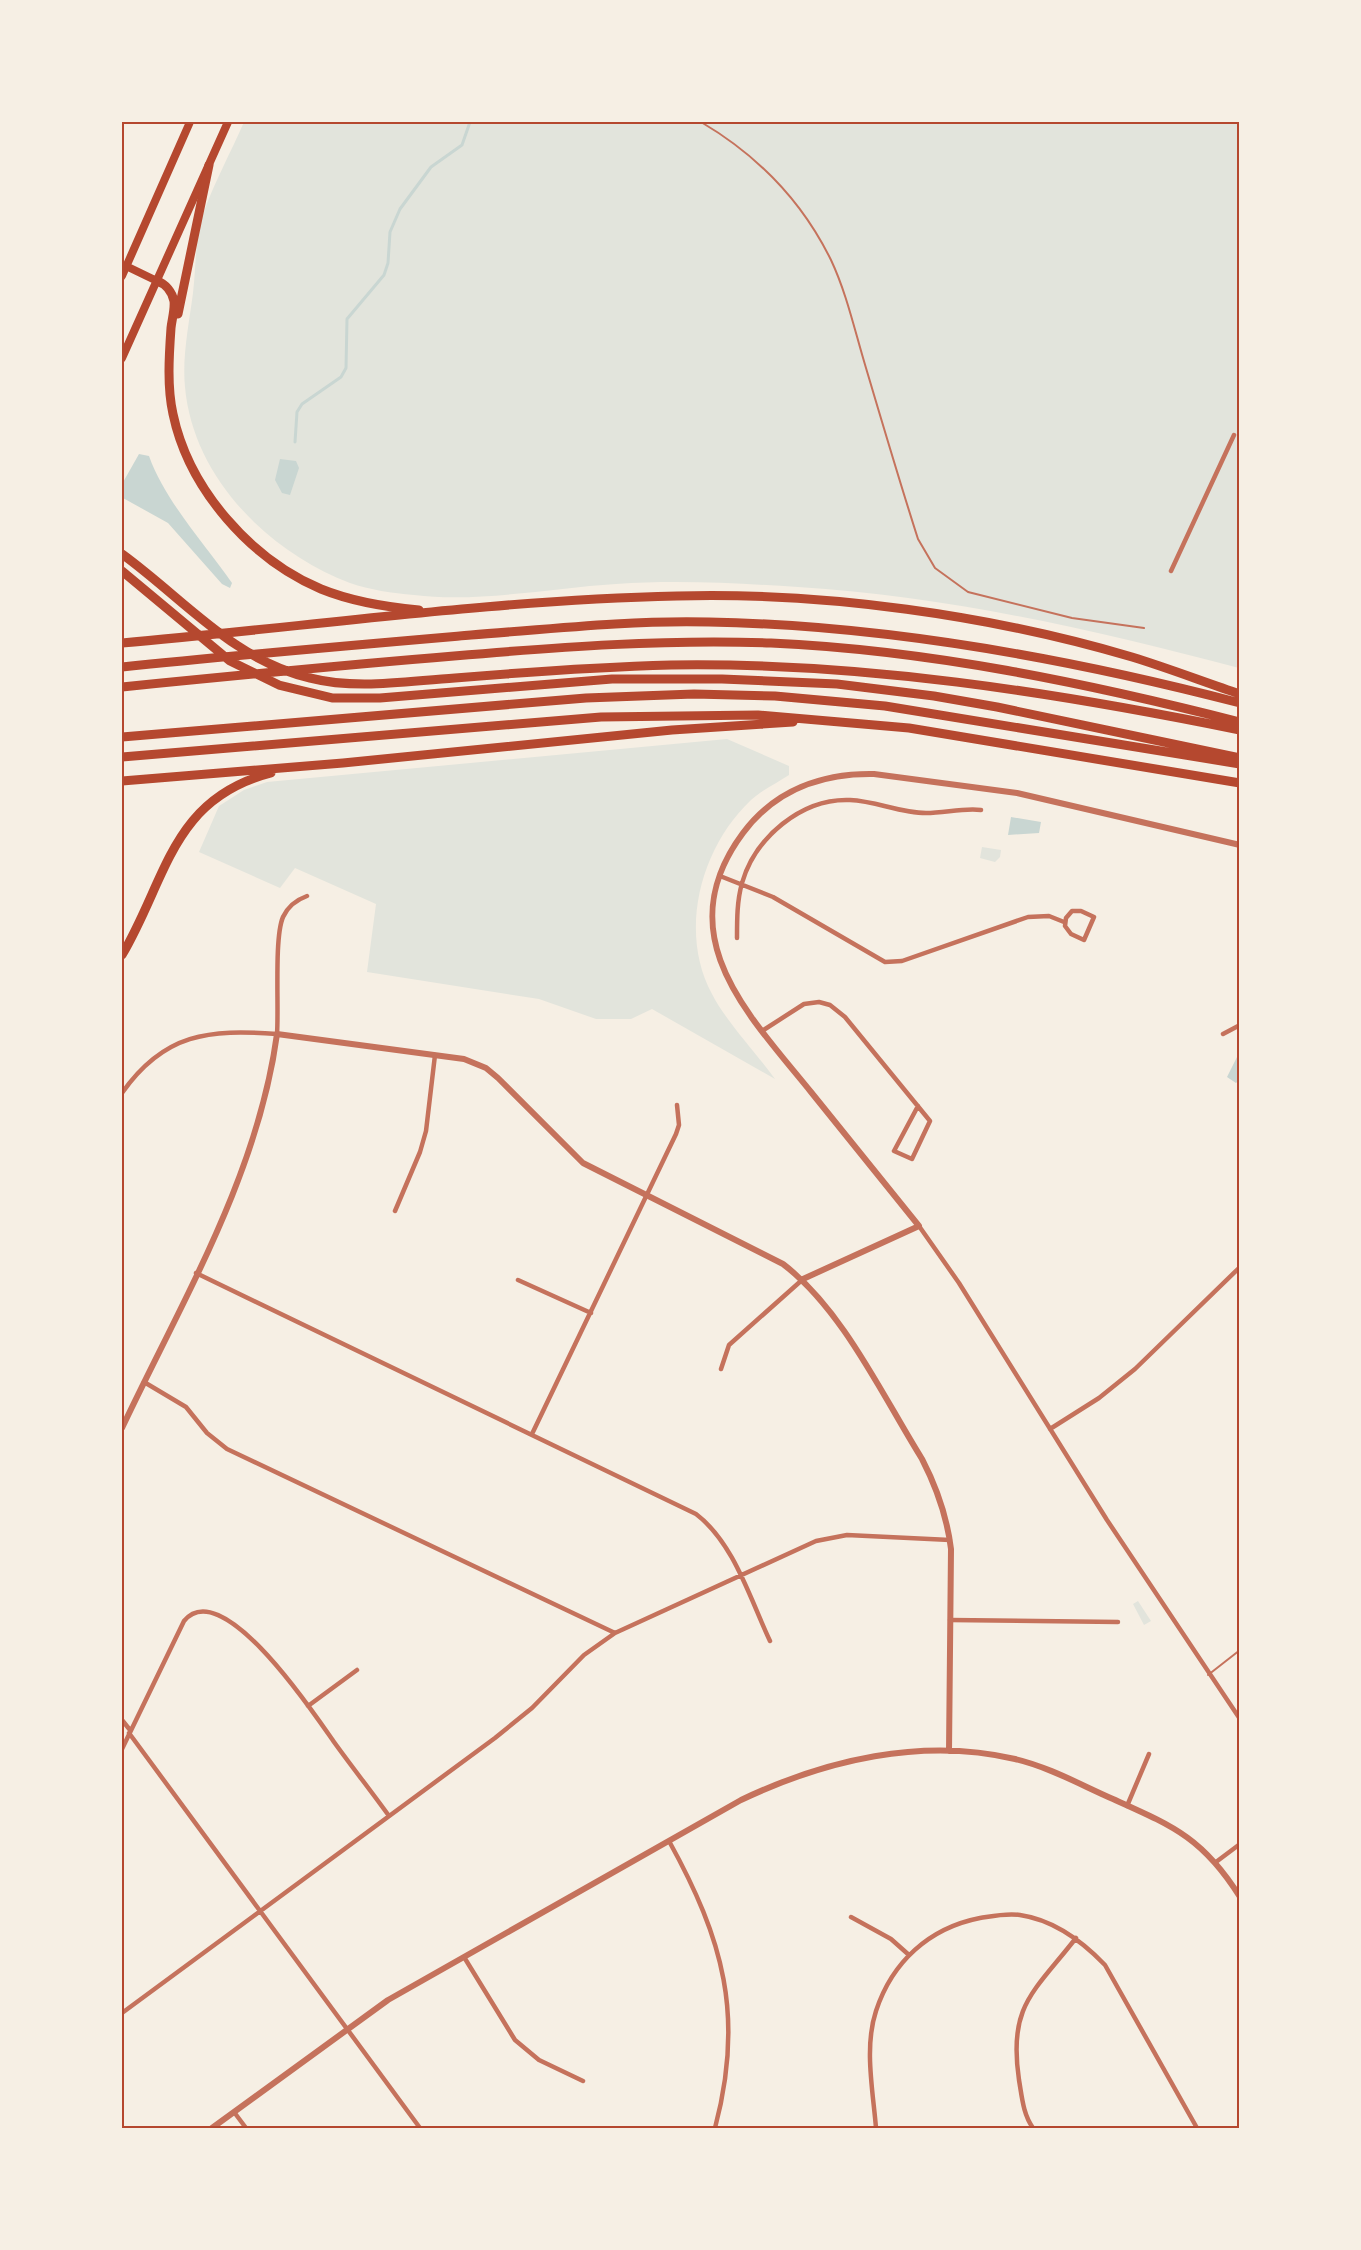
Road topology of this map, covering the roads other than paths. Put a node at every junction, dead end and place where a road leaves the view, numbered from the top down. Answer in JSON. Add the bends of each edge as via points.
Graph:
{"nodes":[{"id":1,"x":190,"y":122,"type":"edge"},
{"id":2,"x":228,"y":122,"type":"edge"},
{"id":3,"x":701,"y":122,"type":"edge"},
{"id":4,"x":209,"y":165,"type":"junction"},
{"id":5,"x":124,"y":265,"type":"edge"},
{"id":6,"x":122,"y":276,"type":"edge"},
{"id":7,"x":157,"y":281,"type":"junction"},
{"id":8,"x":170,"y":355,"type":"junction"},
{"id":9,"x":122,"y":358,"type":"edge"},
{"id":10,"x":1234,"y":435,"type":"dead end"},
{"id":11,"x":122,"y":554,"type":"edge"},
{"id":12,"x":122,"y":571,"type":"edge"},
{"id":13,"x":1171,"y":571,"type":"dead end"},
{"id":14,"x":481,"y":609,"type":"junction"},
{"id":15,"x":1144,"y":628,"type":"dead end"},
{"id":16,"x":122,"y":643,"type":"edge"},
{"id":17,"x":122,"y":667,"type":"edge"},
{"id":18,"x":122,"y":687,"type":"edge"},
{"id":19,"x":1239,"y":694,"type":"edge"},
{"id":20,"x":1239,"y":703,"type":"edge"},
{"id":21,"x":847,"y":721,"type":"junction"},
{"id":22,"x":1239,"y":722,"type":"edge"},
{"id":23,"x":1239,"y":730,"type":"edge"},
{"id":24,"x":122,"y":737,"type":"edge"},
{"id":25,"x":122,"y":758,"type":"edge"},
{"id":26,"x":1239,"y":758,"type":"edge"},
{"id":27,"x":1239,"y":764,"type":"edge"},
{"id":28,"x":308,"y":765,"type":"junction"},
{"id":29,"x":122,"y":781,"type":"edge"},
{"id":30,"x":1239,"y":783,"type":"edge"},
{"id":31,"x":981,"y":810,"type":"dead end"},
{"id":32,"x":1239,"y":844,"type":"edge"},
{"id":33,"x":720,"y":876,"type":"junction"},
{"id":34,"x":742,"y":884,"type":"junction"},
{"id":35,"x":307,"y":896,"type":"dead end"},
{"id":36,"x":1064,"y":922,"type":"junction"},
{"id":37,"x":737,"y":938,"type":"dead end"},
{"id":38,"x":122,"y":955,"type":"edge"},
{"id":39,"x":1239,"y":1025,"type":"edge"},
{"id":40,"x":762,"y":1031,"type":"junction"},
{"id":41,"x":277,"y":1034,"type":"junction"},
{"id":42,"x":1223,"y":1034,"type":"dead end"},
{"id":43,"x":435,"y":1055,"type":"junction"},
{"id":44,"x":122,"y":1093,"type":"edge"},
{"id":45,"x":677,"y":1105,"type":"dead end"},
{"id":46,"x":918,"y":1106,"type":"junction"},
{"id":47,"x":646,"y":1197,"type":"junction"},
{"id":48,"x":394,"y":1210,"type":"dead end"},
{"id":49,"x":919,"y":1226,"type":"junction"},
{"id":50,"x":1239,"y":1267,"type":"edge"},
{"id":51,"x":196,"y":1273,"type":"junction"},
{"id":52,"x":803,"y":1279,"type":"junction"},
{"id":53,"x":518,"y":1280,"type":"dead end"},
{"id":54,"x":591,"y":1313,"type":"junction"},
{"id":55,"x":721,"y":1369,"type":"dead end"},
{"id":56,"x":144,"y":1382,"type":"junction"},
{"id":57,"x":122,"y":1428,"type":"edge"},
{"id":58,"x":1050,"y":1429,"type":"junction"},
{"id":59,"x":532,"y":1434,"type":"junction"},
{"id":60,"x":950,"y":1540,"type":"junction"},
{"id":61,"x":739,"y":1574,"type":"junction"},
{"id":62,"x":950,"y":1620,"type":"junction"},
{"id":63,"x":1118,"y":1622,"type":"dead end"},
{"id":64,"x":615,"y":1633,"type":"junction"},
{"id":65,"x":770,"y":1641,"type":"dead end"},
{"id":66,"x":1239,"y":1650,"type":"edge"},
{"id":67,"x":357,"y":1670,"type":"dead end"},
{"id":68,"x":1208,"y":1675,"type":"junction"},
{"id":69,"x":308,"y":1706,"type":"junction"},
{"id":70,"x":1239,"y":1719,"type":"edge"},
{"id":71,"x":122,"y":1720,"type":"edge"},
{"id":72,"x":130,"y":1732,"type":"junction"},
{"id":73,"x":122,"y":1749,"type":"edge"},
{"id":74,"x":949,"y":1751,"type":"junction"},
{"id":75,"x":1149,"y":1754,"type":"dead end"},
{"id":76,"x":1127,"y":1806,"type":"junction"},
{"id":77,"x":389,"y":1816,"type":"junction"},
{"id":78,"x":669,"y":1841,"type":"junction"},
{"id":79,"x":1239,"y":1844,"type":"edge"},
{"id":80,"x":1216,"y":1862,"type":"junction"},
{"id":81,"x":1239,"y":1897,"type":"edge"},
{"id":82,"x":260,"y":1911,"type":"junction"},
{"id":83,"x":851,"y":1917,"type":"dead end"},
{"id":84,"x":1076,"y":1938,"type":"junction"},
{"id":85,"x":909,"y":1955,"type":"junction"},
{"id":86,"x":464,"y":1957,"type":"junction"},
{"id":87,"x":122,"y":2013,"type":"edge"},
{"id":88,"x":346,"y":2028,"type":"junction"},
{"id":89,"x":583,"y":2082,"type":"dead end"},
{"id":90,"x":234,"y":2112,"type":"junction"},
{"id":91,"x":212,"y":2128,"type":"edge"},
{"id":92,"x":246,"y":2128,"type":"edge"},
{"id":93,"x":420,"y":2128,"type":"edge"},
{"id":94,"x":715,"y":2128,"type":"edge"},
{"id":95,"x":876,"y":2128,"type":"edge"},
{"id":96,"x":1033,"y":2128,"type":"edge"},
{"id":97,"x":1197,"y":2128,"type":"edge"}],
"edges":[{"from":1,"to":5,"type":"main road"},
{"from":2,"to":4,"type":"main road"},
{"from":3,"to":15,"type":"lane","via":[[738,145],[767,171],[800,209],[828,254],[918,539],[935,568],[960,588],[979,596],[1072,618]]},
{"from":4,"to":7,"type":"main road"},
{"from":4,"to":8,"type":"highway"},
{"from":5,"to":6,"type":"main road"},
{"from":5,"to":7,"type":"main road"},
{"from":7,"to":8,"type":"highway","via":[[166,287],[174,303]]},
{"from":7,"to":9,"type":"main road"},
{"from":8,"to":14,"type":"highway","via":[[172,413],[181,444],[218,506],[267,557],[321,589],[354,600],[419,610]]},
{"from":10,"to":13,"type":"street"},
{"from":11,"to":23,"type":"highway","via":[[218,634],[262,662],[335,683],[672,665],[812,669],[987,685]]},
{"from":12,"to":26,"type":"highway","via":[[209,645],[256,675],[288,688],[333,698],[380,698],[612,679],[837,684],[986,705]]},
{"from":14,"to":16,"type":"highway"},
{"from":14,"to":19,"type":"highway","via":[[679,596],[819,602],[907,611],[1110,651]]},
{"from":17,"to":20,"type":"highway","via":[[614,624],[728,622],[824,627],[944,642],[1062,663]]},
{"from":18,"to":22,"type":"highway","via":[[563,647],[772,643],[884,653],[1004,671]]},
{"from":21,"to":25,"type":"highway","via":[[758,715],[601,717]]},
{"from":21,"to":28,"type":"highway","via":[[672,730]]},
{"from":21,"to":30,"type":"highway","via":[[977,738]]},
{"from":24,"to":27,"type":"highway","via":[[586,698],[694,694],[896,708]]},
{"from":28,"to":29,"type":"highway"},
{"from":28,"to":38,"type":"highway","via":[[242,782],[193,818],[176,842]]},
{"from":31,"to":34,"type":"street","via":[[926,813],[865,801],[820,803],[789,819],[773,833],[751,861]]},
{"from":32,"to":33,"type":"street","via":[[1017,793],[852,773],[798,787],[767,807],[739,838]]},
{"from":33,"to":34,"type":"street"},
{"from":33,"to":40,"type":"street","via":[[714,919],[718,956],[731,989]]},
{"from":34,"to":36,"type":"street","via":[[773,897],[885,962],[902,961],[1028,917],[1049,916]]},
{"from":34,"to":37,"type":"street"},
{"from":35,"to":41,"type":"street","via":[[289,907],[280,925]]},
{"from":36,"to":36,"type":"street","via":[[1077,910],[1094,917],[1084,940],[1068,933]]},
{"from":39,"to":42,"type":"street"},
{"from":40,"to":46,"type":"street","via":[[804,1004],[830,1005],[845,1017]]},
{"from":40,"to":49,"type":"street"},
{"from":41,"to":43,"type":"street"},
{"from":41,"to":44,"type":"street","via":[[225,1031],[188,1039],[148,1062]]},
{"from":41,"to":51,"type":"street","via":[[266,1098],[246,1164]]},
{"from":43,"to":47,"type":"street","via":[[464,1059],[486,1068],[583,1163]]},
{"from":43,"to":48,"type":"street","via":[[420,1152]]},
{"from":45,"to":47,"type":"street","via":[[676,1134]]},
{"from":46,"to":46,"type":"street","via":[[930,1121],[912,1159],[894,1151]]},
{"from":47,"to":52,"type":"street","via":[[766,1254]]},
{"from":47,"to":54,"type":"street"},
{"from":49,"to":52,"type":"street"},
{"from":49,"to":58,"type":"street"},
{"from":50,"to":58,"type":"street","via":[[1123,1380]]},
{"from":51,"to":56,"type":"street"},
{"from":51,"to":59,"type":"street"},
{"from":52,"to":55,"type":"street","via":[[729,1345]]},
{"from":52,"to":60,"type":"street","via":[[830,1310],[922,1460],[940,1499]]},
{"from":53,"to":54,"type":"street"},
{"from":54,"to":59,"type":"street"},
{"from":56,"to":57,"type":"street"},
{"from":56,"to":64,"type":"street","via":[[180,1403],[227,1449]]},
{"from":58,"to":68,"type":"street"},
{"from":59,"to":61,"type":"street","via":[[696,1514],[717,1534]]},
{"from":60,"to":61,"type":"street","via":[[830,1538],[800,1546]]},
{"from":60,"to":62,"type":"street"},
{"from":61,"to":64,"type":"street"},
{"from":61,"to":65,"type":"street"},
{"from":62,"to":63,"type":"street"},
{"from":62,"to":74,"type":"street"},
{"from":64,"to":77,"type":"street","via":[[584,1655],[532,1708]]},
{"from":66,"to":68,"type":"lane"},
{"from":67,"to":69,"type":"street"},
{"from":68,"to":70,"type":"street"},
{"from":69,"to":72,"type":"street","via":[[260,1646],[228,1622],[202,1610],[184,1621]]},
{"from":69,"to":77,"type":"street"},
{"from":71,"to":72,"type":"street"},
{"from":72,"to":73,"type":"street"},
{"from":72,"to":82,"type":"street"},
{"from":74,"to":76,"type":"street","via":[[1025,1762]]},
{"from":74,"to":78,"type":"street","via":[[884,1754],[821,1767],[774,1784]]},
{"from":75,"to":76,"type":"street"},
{"from":76,"to":80,"type":"street","via":[[1186,1835]]},
{"from":77,"to":82,"type":"street"},
{"from":78,"to":86,"type":"street"},
{"from":78,"to":94,"type":"street","via":[[706,1912],[725,1987],[728,2054]]},
{"from":79,"to":80,"type":"street"},
{"from":80,"to":81,"type":"street"},
{"from":82,"to":87,"type":"street"},
{"from":82,"to":88,"type":"street"},
{"from":83,"to":85,"type":"street","via":[[891,1939]]},
{"from":84,"to":85,"type":"street","via":[[1035,1919],[999,1915],[949,1928]]},
{"from":84,"to":96,"type":"street","via":[[1028,1999],[1017,2024],[1015,2054],[1020,2088],[1024,2111]]},
{"from":84,"to":97,"type":"street","via":[[1113,1976]]},
{"from":85,"to":95,"type":"street","via":[[882,1994],[872,2029]]},
{"from":86,"to":88,"type":"street"},
{"from":86,"to":89,"type":"street","via":[[515,2040],[539,2060]]},
{"from":88,"to":90,"type":"street"},
{"from":88,"to":93,"type":"street"},
{"from":90,"to":91,"type":"street"},
{"from":90,"to":92,"type":"street"}]}
